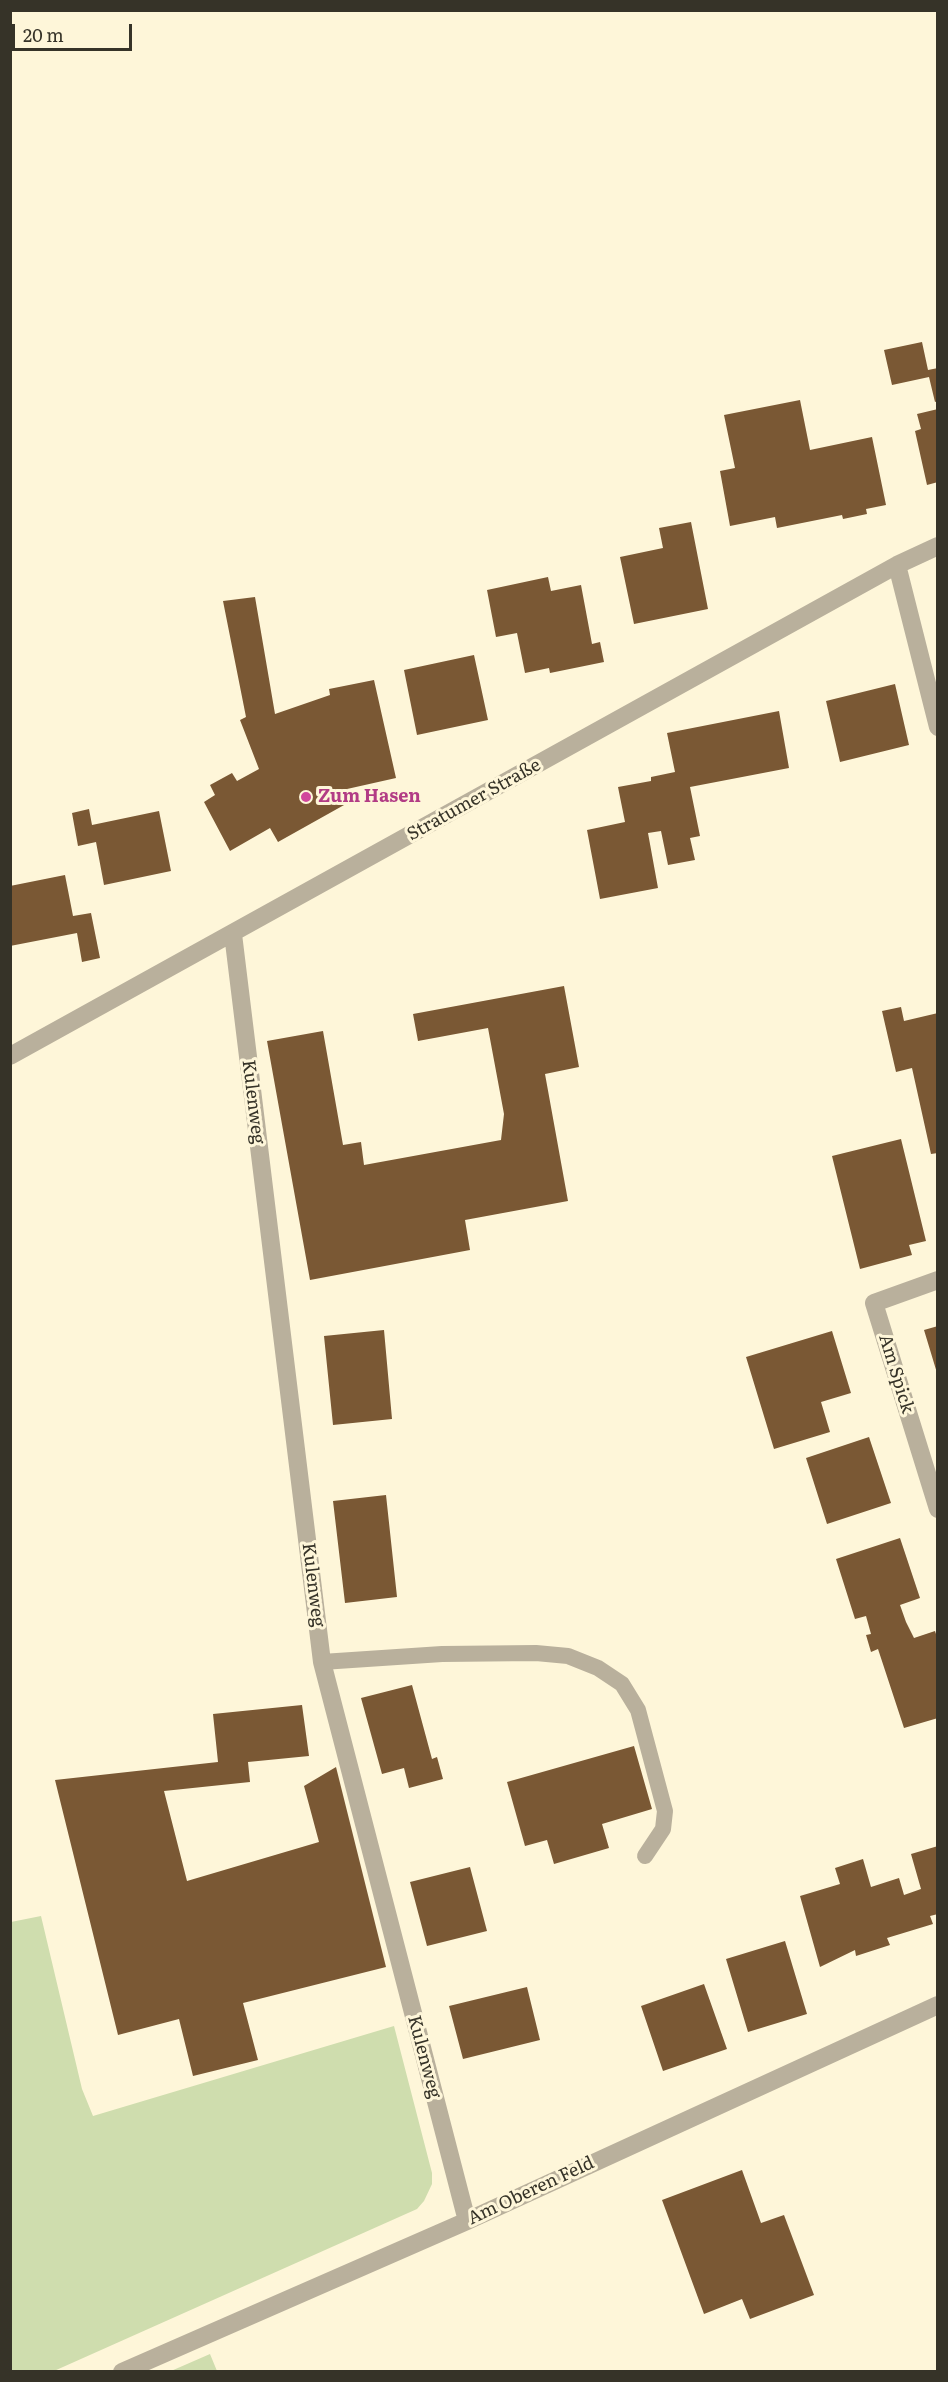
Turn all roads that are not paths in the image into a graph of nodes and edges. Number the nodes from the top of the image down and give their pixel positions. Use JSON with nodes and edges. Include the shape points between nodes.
{"nodes":[{"id":1,"x":938,"y":546,"type":"edge"},
{"id":2,"x":897,"y":565,"type":"junction"},
{"id":3,"x":938,"y":727,"type":"edge"},
{"id":4,"x":232,"y":934,"type":"junction"},
{"id":5,"x":10,"y":1056,"type":"edge"},
{"id":6,"x":938,"y":1280,"type":"edge"},
{"id":7,"x":938,"y":1509,"type":"edge"},
{"id":8,"x":322,"y":1662,"type":"junction"},
{"id":9,"x":645,"y":1856,"type":"dead end"},
{"id":10,"x":938,"y":2005,"type":"edge"},
{"id":11,"x":467,"y":2221,"type":"junction"},
{"id":12,"x":122,"y":2372,"type":"edge"}],
"edges":[{"from":1,"to":2,"type":"street","name":"Stratumer Straße"},
{"from":2,"to":3,"type":"street"},
{"from":2,"to":4,"type":"street","name":"Stratumer Straße"},
{"from":4,"to":5,"type":"street","name":"Stratumer Straße"},
{"from":4,"to":8,"type":"street","name":"Kulenweg"},
{"from":6,"to":7,"type":"street","name":"Am Spick","via":[[874,1303]]},
{"from":8,"to":9,"type":"lane","via":[[536,1653],[568,1656],[598,1668],[622,1684],[638,1710],[665,1811],[663,1829]]},
{"from":8,"to":11,"type":"street","name":"Kulenweg"},
{"from":10,"to":11,"type":"street","name":"Am Oberen Feld"},
{"from":11,"to":12,"type":"street","name":"Am Oberen Feld"}]}
